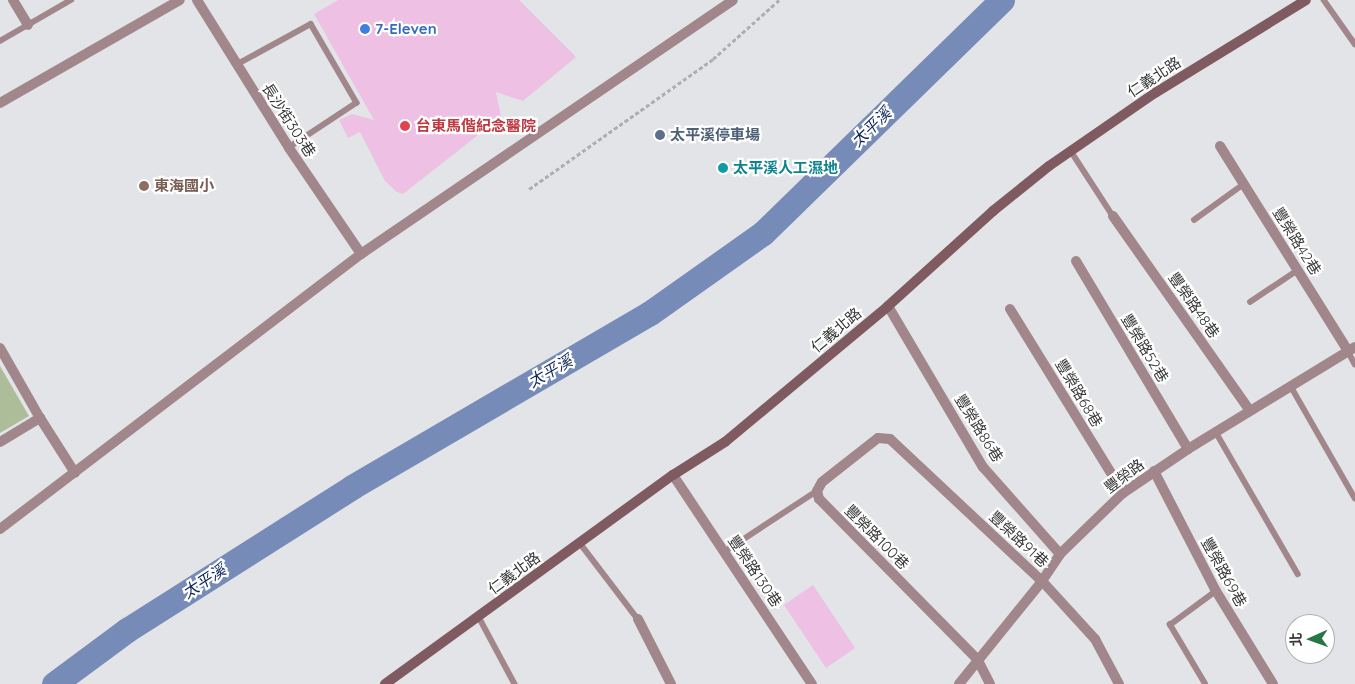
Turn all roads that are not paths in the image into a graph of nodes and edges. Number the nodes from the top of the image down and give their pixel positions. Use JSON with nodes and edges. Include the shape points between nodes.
{"nodes":[{"id":1,"x":13,"y":0,"type":"edge"},
{"id":2,"x":72,"y":0,"type":"edge"},
{"id":3,"x":180,"y":0,"type":"edge"},
{"id":4,"x":197,"y":0,"type":"edge"},
{"id":5,"x":733,"y":0,"type":"edge"},
{"id":6,"x":1306,"y":0,"type":"edge"},
{"id":7,"x":1324,"y":0,"type":"edge"},
{"id":8,"x":28,"y":25,"type":"junction"},
{"id":9,"x":0,"y":41,"type":"edge"},
{"id":10,"x":1355,"y":44,"type":"edge"},
{"id":11,"x":236,"y":65,"type":"junction"},
{"id":12,"x":0,"y":103,"type":"edge"},
{"id":13,"x":1220,"y":146,"type":"dead end"},
{"id":14,"x":289,"y":148,"type":"junction"},
{"id":15,"x":1071,"y":151,"type":"junction"},
{"id":16,"x":1244,"y":184,"type":"junction"},
{"id":17,"x":1113,"y":216,"type":"joint"},
{"id":18,"x":1194,"y":220,"type":"dead end"},
{"id":19,"x":361,"y":254,"type":"junction"},
{"id":20,"x":1076,"y":261,"type":"dead end"},
{"id":21,"x":1298,"y":270,"type":"junction"},
{"id":22,"x":1250,"y":302,"type":"dead end"},
{"id":23,"x":888,"y":306,"type":"junction"},
{"id":24,"x":1010,"y":309,"type":"dead end"},
{"id":25,"x":0,"y":348,"type":"edge"},
{"id":26,"x":1352,"y":349,"type":"edge"},
{"id":27,"x":1355,"y":364,"type":"edge"},
{"id":28,"x":1292,"y":388,"type":"junction"},
{"id":29,"x":1250,"y":412,"type":"junction"},
{"id":30,"x":40,"y":418,"type":"junction"},
{"id":31,"x":1216,"y":432,"type":"junction"},
{"id":32,"x":0,"y":442,"type":"edge"},
{"id":33,"x":1188,"y":450,"type":"junction"},
{"id":34,"x":1154,"y":472,"type":"junction"},
{"id":35,"x":75,"y":473,"type":"junction"},
{"id":36,"x":673,"y":475,"type":"junction"},
{"id":37,"x":817,"y":491,"type":"junction"},
{"id":38,"x":1123,"y":493,"type":"junction"},
{"id":39,"x":1355,"y":498,"type":"edge"},
{"id":40,"x":0,"y":529,"type":"edge"},
{"id":41,"x":580,"y":543,"type":"junction"},
{"id":42,"x":724,"y":552,"type":"junction"},
{"id":43,"x":1060,"y":554,"type":"junction"},
{"id":44,"x":1298,"y":574,"type":"dead end"},
{"id":45,"x":1042,"y":581,"type":"junction"},
{"id":46,"x":1216,"y":592,"type":"junction"},
{"id":47,"x":479,"y":616,"type":"junction"},
{"id":48,"x":638,"y":619,"type":"joint"},
{"id":49,"x":977,"y":659,"type":"junction"},
{"id":50,"x":385,"y":684,"type":"edge"},
{"id":51,"x":515,"y":684,"type":"edge"},
{"id":52,"x":671,"y":684,"type":"edge"},
{"id":53,"x":812,"y":684,"type":"edge"},
{"id":54,"x":959,"y":684,"type":"edge"},
{"id":55,"x":990,"y":684,"type":"edge"},
{"id":56,"x":1119,"y":684,"type":"edge"},
{"id":57,"x":1205,"y":684,"type":"edge"},
{"id":58,"x":1273,"y":684,"type":"edge"}],
"edges":[{"from":1,"to":8,"type":"street"},
{"from":2,"to":8,"type":"lane"},
{"from":3,"to":12,"type":"street"},
{"from":4,"to":11,"type":"street","name":"長沙街303巷"},
{"from":5,"to":19,"type":"street"},
{"from":6,"to":15,"type":"street","name":"仁義北路","via":[[1155,93]]},
{"from":7,"to":10,"type":"lane"},
{"from":8,"to":9,"type":"lane"},
{"from":11,"to":14,"type":"street","name":"長沙街303巷"},
{"from":11,"to":14,"type":"lane","via":[[311,24],[357,103]]},
{"from":13,"to":16,"type":"street","name":"豐榮路42巷"},
{"from":14,"to":19,"type":"street","name":"長沙街303巷"},
{"from":15,"to":17,"type":"lane"},
{"from":15,"to":23,"type":"street","name":"仁義北路","via":[[992,211]]},
{"from":16,"to":18,"type":"lane"},
{"from":16,"to":21,"type":"street","name":"豐榮路42巷"},
{"from":17,"to":29,"type":"street","name":"豐榮路48巷"},
{"from":19,"to":35,"type":"street"},
{"from":20,"to":33,"type":"street","name":"豐榮路52巷"},
{"from":21,"to":22,"type":"lane"},
{"from":21,"to":26,"type":"street","name":"豐榮路42巷"},
{"from":23,"to":36,"type":"street","name":"仁義北路","via":[[725,442]]},
{"from":23,"to":43,"type":"street","name":"豐榮路86巷","via":[[983,467]]},
{"from":24,"to":38,"type":"street","name":"豐榮路68巷"},
{"from":25,"to":30,"type":"street"},
{"from":26,"to":27,"type":"lane"},
{"from":26,"to":28,"type":"street","name":"豐榮路"},
{"from":28,"to":29,"type":"street","name":"豐榮路"},
{"from":28,"to":39,"type":"lane"},
{"from":29,"to":31,"type":"street","name":"豐榮路"},
{"from":30,"to":32,"type":"street"},
{"from":30,"to":35,"type":"street"},
{"from":31,"to":33,"type":"street","name":"豐榮路"},
{"from":31,"to":44,"type":"lane"},
{"from":33,"to":34,"type":"street","name":"豐榮路"},
{"from":34,"to":38,"type":"street","name":"豐榮路"},
{"from":34,"to":46,"type":"street","name":"豐榮路69巷"},
{"from":35,"to":40,"type":"street"},
{"from":36,"to":41,"type":"street","name":"仁義北路"},
{"from":36,"to":42,"type":"street","name":"豐榮路130巷"},
{"from":37,"to":42,"type":"lane"},
{"from":37,"to":45,"type":"street","name":"豐榮路91巷","via":[[822,482],[878,438],[890,439]]},
{"from":37,"to":49,"type":"street","name":"豐榮路100巷","via":[[819,499]]},
{"from":38,"to":43,"type":"street","name":"豐榮路"},
{"from":41,"to":47,"type":"street","name":"仁義北路"},
{"from":41,"to":48,"type":"lane"},
{"from":42,"to":53,"type":"street","name":"豐榮路130巷"},
{"from":43,"to":45,"type":"street","name":"豐榮路"},
{"from":45,"to":49,"type":"street","name":"豐榮路"},
{"from":45,"to":56,"type":"street","name":"豐榮路91巷","via":[[1095,639]]},
{"from":46,"to":57,"type":"lane","via":[[1170,625]]},
{"from":46,"to":58,"type":"street","name":"豐榮路69巷"},
{"from":47,"to":50,"type":"street","name":"仁義北路"},
{"from":47,"to":51,"type":"lane"},
{"from":48,"to":52,"type":"street"},
{"from":49,"to":54,"type":"street","name":"豐榮路"},
{"from":49,"to":55,"type":"street","name":"豐榮路100巷"}]}
